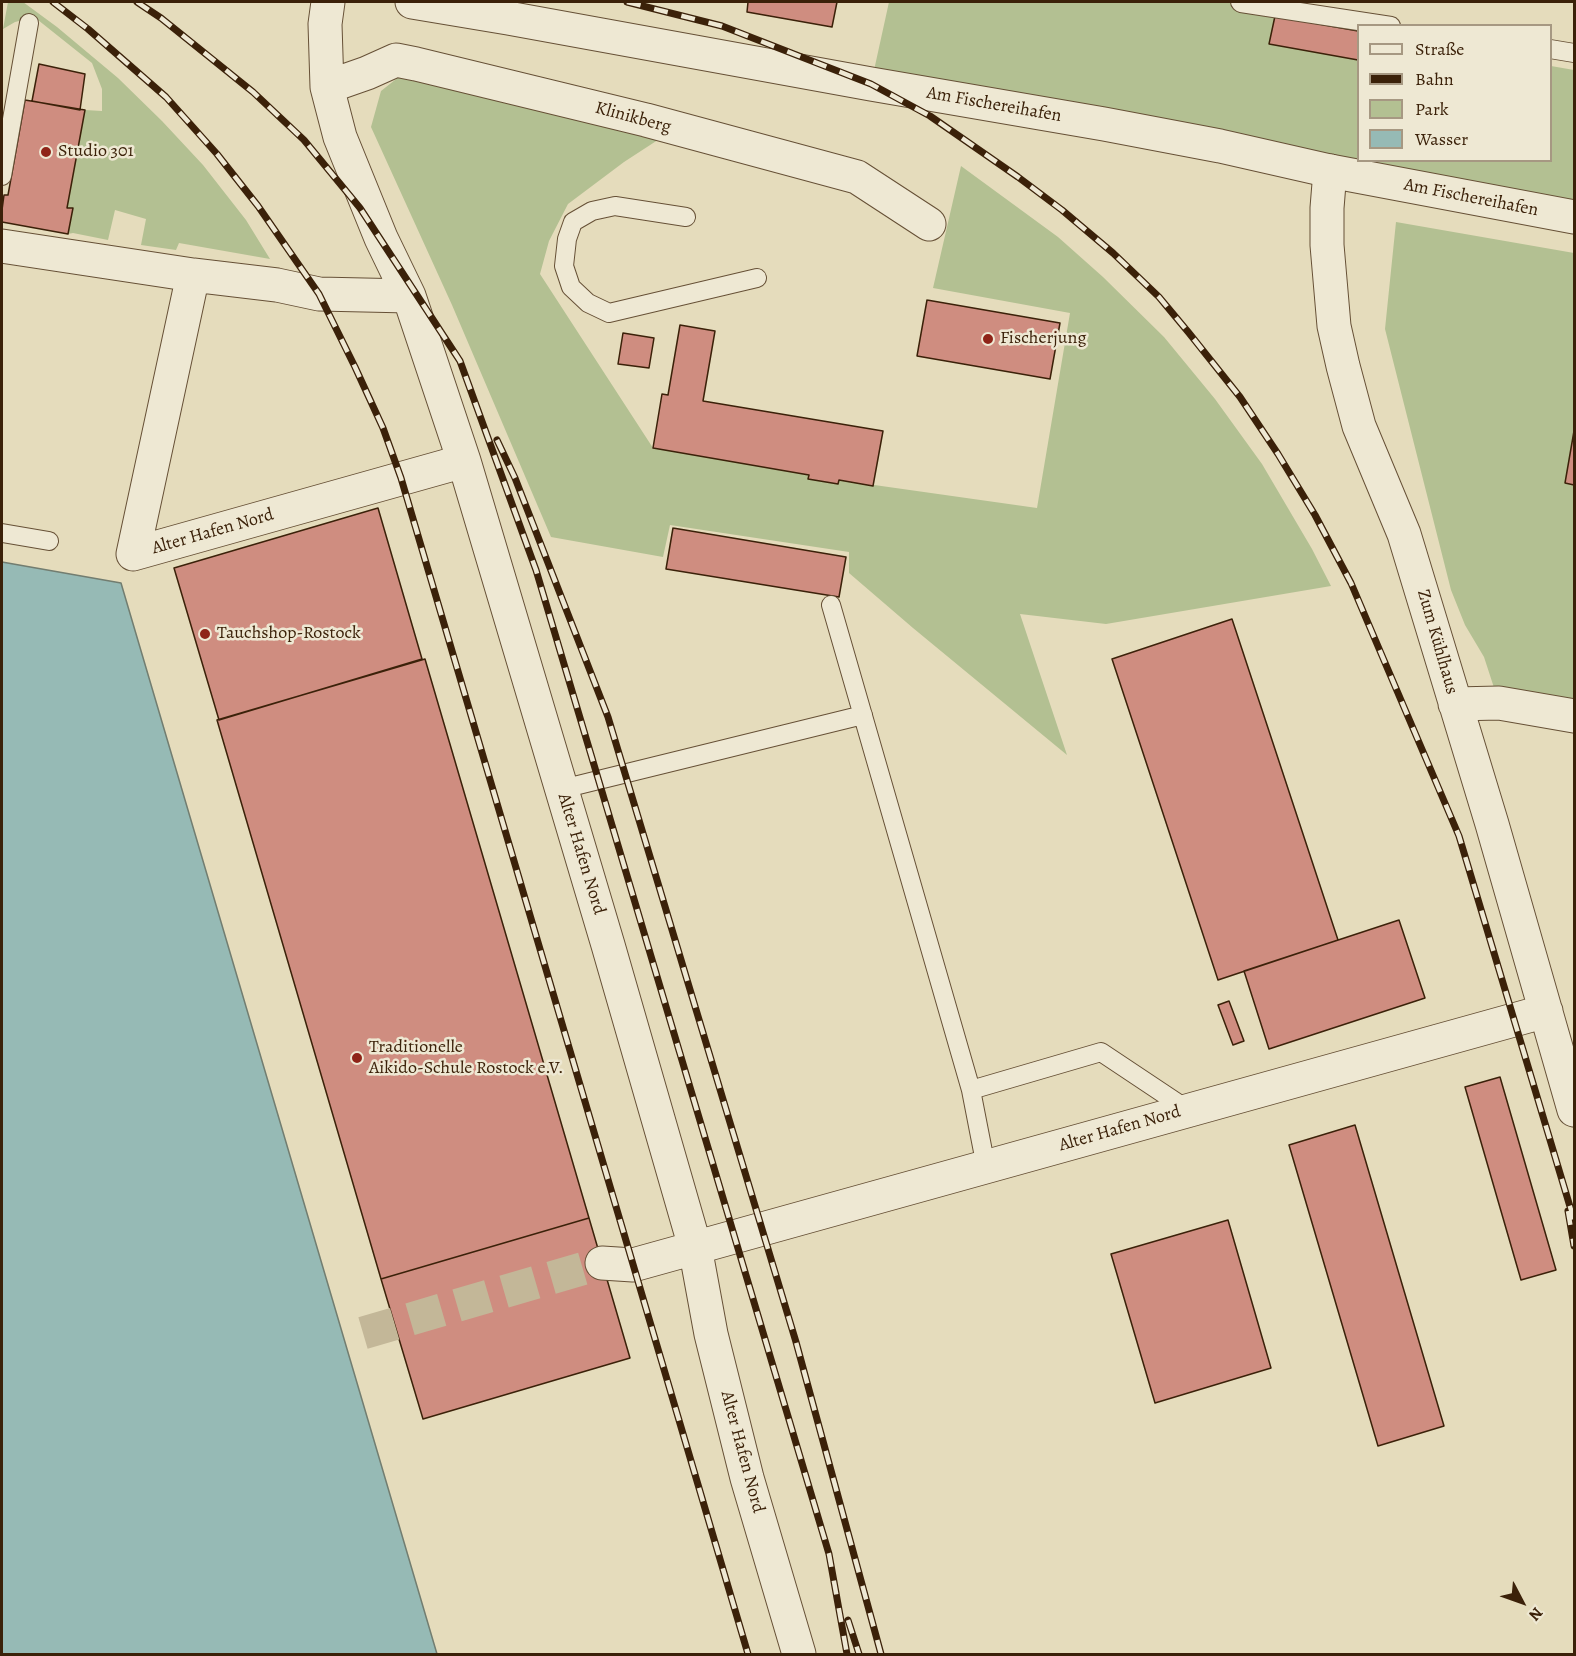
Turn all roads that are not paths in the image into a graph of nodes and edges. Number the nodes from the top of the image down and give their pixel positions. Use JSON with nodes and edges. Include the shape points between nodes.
{"nodes":[{"id":1,"x":328,"y":2,"type":"edge"},
{"id":2,"x":412,"y":2,"type":"edge"},
{"id":3,"x":1240,"y":2,"type":"edge"},
{"id":4,"x":28,"y":23,"type":"dead end"},
{"id":5,"x":1378,"y":24,"type":"edge"},
{"id":6,"x":1552,"y":49,"type":"edge"},
{"id":7,"x":1575,"y":52,"type":"edge"},
{"id":8,"x":327,"y":87,"type":"junction"},
{"id":9,"x":1330,"y":171,"type":"junction"},
{"id":10,"x":2,"y":176,"type":"edge"},
{"id":11,"x":686,"y":217,"type":"dead end"},
{"id":12,"x":1575,"y":217,"type":"edge"},
{"id":13,"x":929,"y":224,"type":"dead end"},
{"id":14,"x":2,"y":246,"type":"edge"},
{"id":15,"x":193,"y":274,"type":"junction"},
{"id":16,"x":757,"y":278,"type":"dead end"},
{"id":17,"x":409,"y":296,"type":"junction"},
{"id":18,"x":464,"y":461,"type":"junction"},
{"id":19,"x":2,"y":533,"type":"edge"},
{"id":20,"x":49,"y":541,"type":"dead end"},
{"id":21,"x":831,"y":605,"type":"dead end"},
{"id":22,"x":1455,"y":704,"type":"junction"},
{"id":23,"x":863,"y":715,"type":"junction"},
{"id":24,"x":1575,"y":716,"type":"edge"},
{"id":25,"x":562,"y":789,"type":"junction"},
{"id":26,"x":1546,"y":1011,"type":"junction"},
{"id":27,"x":970,"y":1090,"type":"junction"},
{"id":28,"x":1188,"y":1110,"type":"junction"},
{"id":29,"x":1575,"y":1110,"type":"edge"},
{"id":30,"x":986,"y":1167,"type":"junction"},
{"id":31,"x":695,"y":1248,"type":"junction"},
{"id":32,"x":602,"y":1263,"type":"tunnel mouth"},
{"id":33,"x":799,"y":1654,"type":"edge"}],
"edges":[{"from":1,"to":8,"type":"street","name":"Alter Hafen Nord"},
{"from":2,"to":9,"type":"street","name":"Am Fischereihafen","via":[[1104,124]]},
{"from":3,"to":5,"type":"lane"},
{"from":4,"to":10,"type":"lane"},
{"from":6,"to":7,"type":"lane"},
{"from":8,"to":13,"type":"street","name":"Klinikberg","via":[[396,60],[416,64],[857,177]]},
{"from":8,"to":17,"type":"street","name":"Alter Hafen Nord","via":[[340,137]]},
{"from":9,"to":12,"type":"street","name":"Am Fischereihafen"},
{"from":9,"to":22,"type":"street","name":"Zum Kühlhaus","via":[[1327,245],[1334,326],[1359,426],[1404,534]]},
{"from":11,"to":16,"type":"lane","via":[[615,206],[592,211],[573,222],[564,266],[571,287],[588,303],[609,313]]},
{"from":14,"to":15,"type":"street"},
{"from":15,"to":17,"type":"street","via":[[319,294]]},
{"from":15,"to":18,"type":"street","name":"Alter Hafen Nord","via":[[133,555]]},
{"from":17,"to":18,"type":"street","name":"Alter Hafen Nord"},
{"from":18,"to":25,"type":"street","name":"Alter Hafen Nord"},
{"from":19,"to":20,"type":"lane"},
{"from":21,"to":23,"type":"lane"},
{"from":22,"to":24,"type":"street","via":[[1499,703]]},
{"from":22,"to":26,"type":"street","name":"Zum Kühlhaus"},
{"from":23,"to":25,"type":"lane"},
{"from":23,"to":27,"type":"lane"},
{"from":25,"to":31,"type":"street","name":"Alter Hafen Nord"},
{"from":26,"to":28,"type":"street","name":"Alter Hafen Nord"},
{"from":26,"to":29,"type":"street","name":"Zum Kühlhaus"},
{"from":27,"to":28,"type":"lane","via":[[1101,1052]]},
{"from":27,"to":30,"type":"lane"},
{"from":28,"to":30,"type":"street","name":"Alter Hafen Nord"},
{"from":30,"to":31,"type":"street","name":"Alter Hafen Nord"},
{"from":31,"to":32,"type":"street","name":"Alter Hafen Nord","via":[[633,1265]]},
{"from":31,"to":33,"type":"street","name":"Alter Hafen Nord","via":[[711,1334],[747,1478]]}]}
